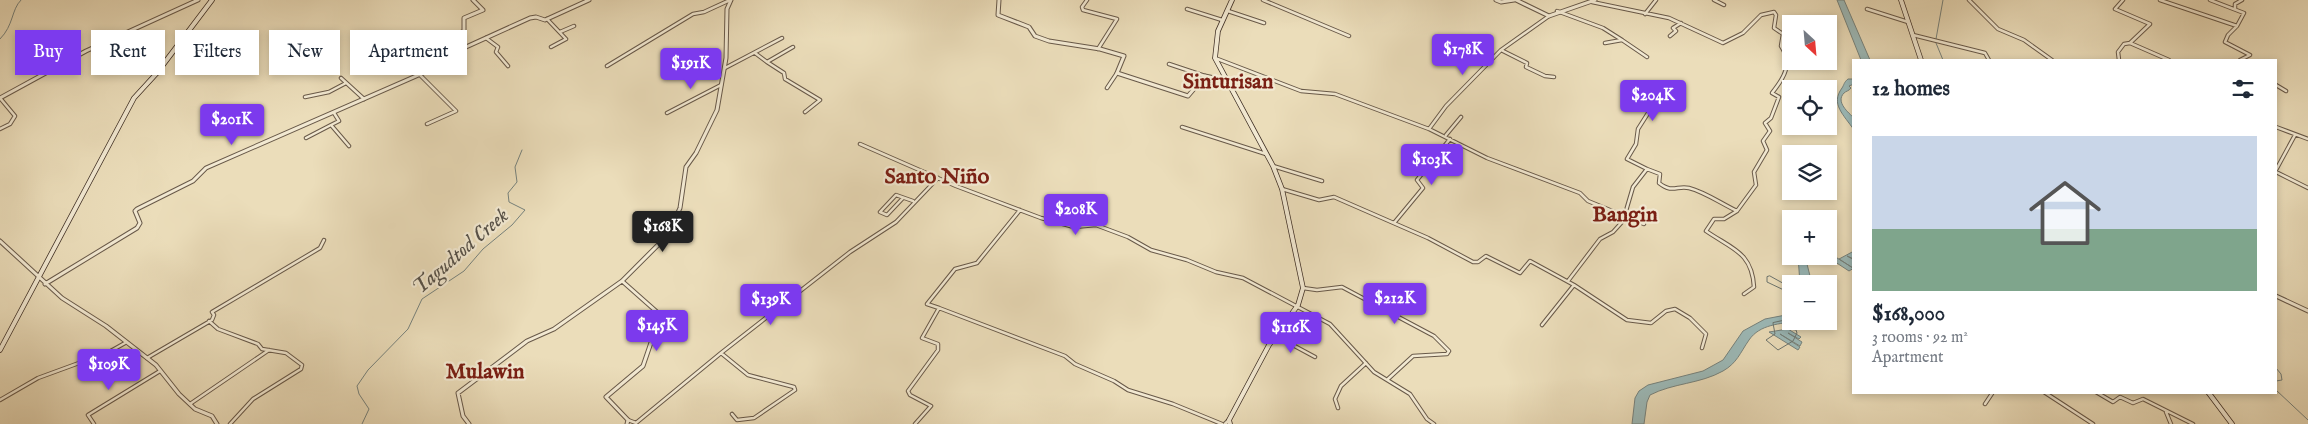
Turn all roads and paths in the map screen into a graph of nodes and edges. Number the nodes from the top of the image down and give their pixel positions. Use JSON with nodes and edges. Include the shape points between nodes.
{"nodes":[{"id":1,"x":198,"y":0,"type":"edge"},
{"id":2,"x":212,"y":0,"type":"edge"},
{"id":3,"x":473,"y":0,"type":"edge"},
{"id":4,"x":589,"y":0,"type":"edge"},
{"id":5,"x":730,"y":0,"type":"edge"},
{"id":6,"x":999,"y":0,"type":"edge"},
{"id":7,"x":1087,"y":0,"type":"edge"},
{"id":8,"x":1232,"y":0,"type":"edge"},
{"id":9,"x":1263,"y":0,"type":"edge"},
{"id":10,"x":1496,"y":0,"type":"edge"},
{"id":11,"x":1515,"y":0,"type":"edge"},
{"id":12,"x":1656,"y":0,"type":"edge"},
{"id":13,"x":1714,"y":0,"type":"edge"},
{"id":14,"x":1901,"y":0,"type":"edge"},
{"id":15,"x":1969,"y":0,"type":"edge"},
{"id":16,"x":2123,"y":0,"type":"edge"},
{"id":17,"x":2160,"y":0,"type":"edge"},
{"id":18,"x":2210,"y":0,"type":"edge"},
{"id":19,"x":2242,"y":0,"type":"edge"},
{"id":20,"x":1594,"y":1,"type":"edge"},
{"id":21,"x":1724,"y":5,"type":"dead end"},
{"id":22,"x":1187,"y":8,"type":"dead end"},
{"id":23,"x":1867,"y":8,"type":"dead end"},
{"id":24,"x":2235,"y":9,"type":"junction"},
{"id":25,"x":1226,"y":11,"type":"junction"},
{"id":26,"x":1557,"y":11,"type":"junction"},
{"id":27,"x":1645,"y":14,"type":"junction"},
{"id":28,"x":1549,"y":16,"type":"junction"},
{"id":29,"x":547,"y":19,"type":"junction"},
{"id":30,"x":1222,"y":20,"type":"junction"},
{"id":31,"x":1908,"y":22,"type":"junction"},
{"id":32,"x":1264,"y":23,"type":"dead end"},
{"id":33,"x":1680,"y":23,"type":"junction"},
{"id":34,"x":574,"y":26,"type":"dead end"},
{"id":35,"x":2237,"y":26,"type":"junction"},
{"id":36,"x":464,"y":30,"type":"edge"},
{"id":37,"x":560,"y":32,"type":"junction"},
{"id":38,"x":1913,"y":35,"type":"junction"},
{"id":39,"x":1349,"y":36,"type":"dead end"},
{"id":40,"x":1670,"y":36,"type":"dead end"},
{"id":41,"x":486,"y":38,"type":"junction"},
{"id":42,"x":782,"y":38,"type":"dead end"},
{"id":43,"x":1622,"y":40,"type":"junction"},
{"id":44,"x":1605,"y":43,"type":"dead end"},
{"id":45,"x":2130,"y":43,"type":"junction"},
{"id":46,"x":467,"y":47,"type":"edge"},
{"id":47,"x":551,"y":47,"type":"dead end"},
{"id":48,"x":793,"y":47,"type":"dead end"},
{"id":49,"x":1098,"y":49,"type":"junction"},
{"id":50,"x":1501,"y":50,"type":"junction"},
{"id":51,"x":755,"y":53,"type":"junction"},
{"id":52,"x":1647,"y":57,"type":"dead end"},
{"id":53,"x":1215,"y":58,"type":"junction"},
{"id":54,"x":1921,"y":59,"type":"edge"},
{"id":55,"x":1988,"y":59,"type":"edge"},
{"id":56,"x":2051,"y":59,"type":"edge"},
{"id":57,"x":2119,"y":59,"type":"edge"},
{"id":58,"x":2167,"y":59,"type":"edge"},
{"id":59,"x":2243,"y":59,"type":"edge"},
{"id":60,"x":767,"y":62,"type":"junction"},
{"id":61,"x":1168,"y":64,"type":"dead end"},
{"id":62,"x":508,"y":66,"type":"dead end"},
{"id":63,"x":607,"y":66,"type":"dead end"},
{"id":64,"x":725,"y":68,"type":"junction"},
{"id":65,"x":1117,"y":73,"type":"junction"},
{"id":66,"x":417,"y":75,"type":"edge"},
{"id":67,"x":420,"y":75,"type":"edge"},
{"id":68,"x":1205,"y":76,"type":"junction"},
{"id":69,"x":1554,"y":77,"type":"dead end"},
{"id":70,"x":341,"y":78,"type":"dead end"},
{"id":71,"x":1228,"y":81,"type":"junction"},
{"id":72,"x":346,"y":83,"type":"junction"},
{"id":73,"x":722,"y":84,"type":"junction"},
{"id":74,"x":2277,"y":86,"type":"edge"},
{"id":75,"x":1107,"y":88,"type":"dead end"},
{"id":76,"x":1646,"y":89,"type":"dead end"},
{"id":77,"x":2286,"y":91,"type":"dead end"},
{"id":78,"x":305,"y":97,"type":"dead end"},
{"id":79,"x":0,"y":98,"type":"edge"},
{"id":80,"x":364,"y":98,"type":"junction"},
{"id":81,"x":805,"y":112,"type":"dead end"},
{"id":82,"x":334,"y":113,"type":"junction"},
{"id":83,"x":667,"y":113,"type":"dead end"},
{"id":84,"x":1461,"y":117,"type":"dead end"},
{"id":85,"x":427,"y":124,"type":"dead end"},
{"id":86,"x":331,"y":125,"type":"junction"},
{"id":87,"x":1182,"y":127,"type":"dead end"},
{"id":88,"x":2277,"y":127,"type":"edge"},
{"id":89,"x":0,"y":129,"type":"edge"},
{"id":90,"x":1429,"y":129,"type":"junction"},
{"id":91,"x":2295,"y":135,"type":"junction"},
{"id":92,"x":1446,"y":136,"type":"junction"},
{"id":93,"x":306,"y":138,"type":"dead end"},
{"id":94,"x":1451,"y":138,"type":"junction"},
{"id":95,"x":2308,"y":139,"type":"edge"},
{"id":96,"x":860,"y":144,"type":"dead end"},
{"id":97,"x":349,"y":146,"type":"dead end"},
{"id":98,"x":1267,"y":155,"type":"junction"},
{"id":99,"x":1273,"y":166,"type":"junction"},
{"id":100,"x":1647,"y":169,"type":"junction"},
{"id":101,"x":2277,"y":169,"type":"edge"},
{"id":102,"x":2277,"y":172,"type":"edge"},
{"id":103,"x":938,"y":178,"type":"junction"},
{"id":104,"x":1322,"y":180,"type":"dead end"},
{"id":105,"x":2308,"y":188,"type":"edge"},
{"id":106,"x":1282,"y":189,"type":"junction"},
{"id":107,"x":904,"y":198,"type":"junction"},
{"id":108,"x":913,"y":201,"type":"junction"},
{"id":109,"x":1020,"y":210,"type":"junction"},
{"id":110,"x":1737,"y":211,"type":"junction"},
{"id":111,"x":1626,"y":216,"type":"junction"},
{"id":112,"x":1394,"y":224,"type":"junction"},
{"id":113,"x":1644,"y":224,"type":"dead end"},
{"id":114,"x":324,"y":240,"type":"dead end"},
{"id":115,"x":0,"y":241,"type":"edge"},
{"id":116,"x":38,"y":278,"type":"junction"},
{"id":117,"x":622,"y":281,"type":"junction"},
{"id":118,"x":1568,"y":281,"type":"junction"},
{"id":119,"x":45,"y":284,"type":"junction"},
{"id":120,"x":1574,"y":284,"type":"junction"},
{"id":121,"x":1302,"y":288,"type":"junction"},
{"id":122,"x":1744,"y":294,"type":"dead end"},
{"id":123,"x":2277,"y":296,"type":"edge"},
{"id":124,"x":1298,"y":306,"type":"junction"},
{"id":125,"x":939,"y":308,"type":"junction"},
{"id":126,"x":2308,"y":311,"type":"edge"},
{"id":127,"x":209,"y":322,"type":"junction"},
{"id":128,"x":1542,"y":324,"type":"dead end"},
{"id":129,"x":1276,"y":336,"type":"junction"},
{"id":130,"x":125,"y":342,"type":"junction"},
{"id":131,"x":1702,"y":348,"type":"dead end"},
{"id":132,"x":0,"y":350,"type":"edge"},
{"id":133,"x":269,"y":350,"type":"junction"},
{"id":134,"x":721,"y":352,"type":"junction"},
{"id":135,"x":1315,"y":356,"type":"dead end"},
{"id":136,"x":147,"y":359,"type":"junction"},
{"id":137,"x":1366,"y":363,"type":"junction"},
{"id":138,"x":160,"y":371,"type":"junction"},
{"id":139,"x":1388,"y":379,"type":"junction"},
{"id":140,"x":1992,"y":394,"type":"edge"},
{"id":141,"x":2045,"y":394,"type":"edge"},
{"id":142,"x":2099,"y":394,"type":"edge"},
{"id":143,"x":2210,"y":394,"type":"edge"},
{"id":144,"x":0,"y":400,"type":"edge"},
{"id":145,"x":190,"y":404,"type":"junction"},
{"id":146,"x":1985,"y":404,"type":"dead end"},
{"id":147,"x":1338,"y":408,"type":"dead end"},
{"id":148,"x":2166,"y":411,"type":"junction"},
{"id":149,"x":732,"y":414,"type":"dead end"},
{"id":150,"x":628,"y":422,"type":"edge"},
{"id":151,"x":1229,"y":422,"type":"edge"},
{"id":152,"x":94,"y":424,"type":"edge"},
{"id":153,"x":217,"y":424,"type":"edge"},
{"id":154,"x":230,"y":424,"type":"edge"},
{"id":155,"x":469,"y":424,"type":"edge"},
{"id":156,"x":915,"y":424,"type":"edge"},
{"id":157,"x":1224,"y":424,"type":"edge"},
{"id":158,"x":1434,"y":424,"type":"edge"},
{"id":159,"x":2094,"y":424,"type":"edge"},
{"id":160,"x":2171,"y":424,"type":"edge"},
{"id":161,"x":2194,"y":424,"type":"edge"},
{"id":162,"x":2232,"y":424,"type":"edge"}],
"edges":[{"from":1,"to":79,"type":"street","via":[[86,51]]},
{"from":2,"to":116,"type":"main road","via":[[134,98]]},
{"from":3,"to":36,"type":"street","via":[[483,10],[464,18]]},
{"from":4,"to":29,"type":"street"},
{"from":5,"to":63,"type":"street","via":[[693,14]]},
{"from":5,"to":64,"type":"street"},
{"from":6,"to":49,"type":"street","via":[[998,15],[1030,26],[1034,36],[1055,43]]},
{"from":7,"to":49,"type":"street","via":[[1083,10],[1117,19]]},
{"from":8,"to":25,"type":"main road"},
{"from":9,"to":39,"type":"street"},
{"from":10,"to":11,"type":"street"},
{"from":11,"to":28,"type":"street"},
{"from":12,"to":27,"type":"street"},
{"from":13,"to":21,"type":"street"},
{"from":14,"to":31,"type":"main road"},
{"from":15,"to":56,"type":"street","via":[[1998,29],[2024,40]]},
{"from":16,"to":45,"type":"street","via":[[2115,9],[2150,24]]},
{"from":17,"to":35,"type":"street"},
{"from":18,"to":24,"type":"street"},
{"from":19,"to":24,"type":"street","via":[[2235,4]]},
{"from":20,"to":26,"type":"street"},
{"from":20,"to":27,"type":"street"},
{"from":22,"to":30,"type":"street"},
{"from":23,"to":31,"type":"street"},
{"from":24,"to":35,"type":"street","via":[[2245,13]]},
{"from":25,"to":30,"type":"main road"},
{"from":25,"to":32,"type":"street"},
{"from":26,"to":28,"type":"street"},
{"from":26,"to":43,"type":"street","via":[[1603,28]]},
{"from":27,"to":33,"type":"street"},
{"from":28,"to":50,"type":"street"},
{"from":29,"to":37,"type":"street"},
{"from":29,"to":41,"type":"street","via":[[530,18]]},
{"from":30,"to":53,"type":"main road","via":[[1215,44]]},
{"from":31,"to":38,"type":"main road"},
{"from":33,"to":40,"type":"street"},
{"from":33,"to":110,"type":"street","via":[[1724,42],[1742,34],[1762,13],[1770,11],[1776,15],[1775,30],[1783,34],[1780,46],[1785,52],[1787,68],[1772,93],[1779,97],[1771,118],[1765,123],[1770,131],[1762,141],[1767,150],[1754,172],[1756,184]]},
{"from":34,"to":37,"type":"street"},
{"from":35,"to":59,"type":"street","via":[[2225,42],[2250,54]]},
{"from":37,"to":47,"type":"street","via":[[566,39]]},
{"from":38,"to":54,"type":"main road"},
{"from":38,"to":55,"type":"street","via":[[1985,53]]},
{"from":41,"to":46,"type":"street"},
{"from":41,"to":62,"type":"street","via":[[498,47],[496,52]]},
{"from":42,"to":51,"type":"street"},
{"from":43,"to":44,"type":"street"},
{"from":43,"to":52,"type":"street"},
{"from":45,"to":57,"type":"street","via":[[2124,44],[2118,52]]},
{"from":45,"to":58,"type":"street"},
{"from":48,"to":60,"type":"street"},
{"from":49,"to":65,"type":"street","via":[[1110,49],[1124,56]]},
{"from":50,"to":69,"type":"street","via":[[1527,63],[1526,68]]},
{"from":50,"to":90,"type":"street","via":[[1446,106]]},
{"from":51,"to":60,"type":"street"},
{"from":51,"to":64,"type":"street"},
{"from":53,"to":71,"type":"main road"},
{"from":53,"to":90,"type":"street","via":[[1301,91],[1335,94]]},
{"from":60,"to":81,"type":"street","via":[[784,73],[785,79],[820,100]]},
{"from":61,"to":68,"type":"street"},
{"from":64,"to":73,"type":"street"},
{"from":65,"to":68,"type":"street","via":[[1188,96]]},
{"from":65,"to":75,"type":"street"},
{"from":66,"to":80,"type":"street"},
{"from":67,"to":85,"type":"street","via":[[456,111]]},
{"from":68,"to":71,"type":"street"},
{"from":70,"to":72,"type":"street"},
{"from":71,"to":98,"type":"main road"},
{"from":72,"to":78,"type":"street","via":[[329,92]]},
{"from":72,"to":80,"type":"street"},
{"from":73,"to":83,"type":"street"},
{"from":73,"to":117,"type":"street","via":[[716,110],[686,167],[680,208],[668,235]]},
{"from":74,"to":77,"type":"street"},
{"from":76,"to":100,"type":"street","via":[[1657,99],[1638,129],[1636,144],[1627,160]]},
{"from":79,"to":89,"type":"street","via":[[15,116],[10,124]]},
{"from":80,"to":82,"type":"street"},
{"from":82,"to":86,"type":"street","via":[[339,121]]},
{"from":82,"to":119,"type":"street","via":[[206,168],[193,181],[135,211],[140,223],[136,228]]},
{"from":84,"to":92,"type":"street"},
{"from":86,"to":93,"type":"street"},
{"from":86,"to":97,"type":"street"},
{"from":87,"to":98,"type":"street"},
{"from":88,"to":91,"type":"street"},
{"from":90,"to":92,"type":"street"},
{"from":91,"to":95,"type":"street"},
{"from":91,"to":101,"type":"street"},
{"from":92,"to":94,"type":"street"},
{"from":94,"to":111,"type":"street","via":[[1487,158],[1549,180],[1588,201]]},
{"from":94,"to":112,"type":"street","via":[[1417,180],[1423,188]]},
{"from":96,"to":103,"type":"street"},
{"from":98,"to":99,"type":"main road"},
{"from":99,"to":104,"type":"street"},
{"from":99,"to":106,"type":"main road"},
{"from":100,"to":110,"type":"street","via":[[1660,174],[1659,184],[1668,189],[1688,187]]},
{"from":100,"to":111,"type":"street","via":[[1633,187]]},
{"from":102,"to":105,"type":"street"},
{"from":103,"to":108,"type":"street"},
{"from":103,"to":109,"type":"street"},
{"from":106,"to":112,"type":"street","via":[[1320,200],[1334,197]]},
{"from":106,"to":121,"type":"main road"},
{"from":107,"to":107,"type":"street","via":[[896,195],[880,212],[888,215]]},
{"from":107,"to":108,"type":"street"},
{"from":108,"to":134,"type":"street","via":[[896,222],[850,252]]},
{"from":109,"to":124,"type":"street","via":[[1074,227],[1096,225],[1151,250],[1243,278]]},
{"from":109,"to":125,"type":"street","via":[[977,263],[955,269],[936,291],[927,304]]},
{"from":110,"to":122,"type":"street","via":[[1724,219],[1714,219],[1706,231],[1746,258],[1753,270],[1754,287]]},
{"from":111,"to":113,"type":"street"},
{"from":111,"to":118,"type":"street","via":[[1613,232],[1595,244]]},
{"from":112,"to":118,"type":"street","via":[[1473,262],[1486,256],[1520,273],[1530,261]]},
{"from":114,"to":127,"type":"street","via":[[320,248],[309,256],[212,312],[214,315]]},
{"from":115,"to":116,"type":"street"},
{"from":116,"to":119,"type":"street"},
{"from":116,"to":132,"type":"main road"},
{"from":117,"to":150,"type":"street","via":[[657,312],[657,325],[643,366],[606,397]]},
{"from":117,"to":155,"type":"street","via":[[554,329],[527,340],[458,393],[463,416]]},
{"from":118,"to":120,"type":"street"},
{"from":119,"to":130,"type":"street"},
{"from":120,"to":128,"type":"street"},
{"from":120,"to":131,"type":"street","via":[[1627,320],[1651,323],[1670,309],[1680,311],[1706,334]]},
{"from":121,"to":124,"type":"main road"},
{"from":121,"to":139,"type":"street","via":[[1342,287],[1434,336],[1449,351],[1447,354],[1413,356]]},
{"from":123,"to":126,"type":"street"},
{"from":124,"to":129,"type":"main road"},
{"from":124,"to":137,"type":"street","via":[[1330,324]]},
{"from":125,"to":156,"type":"street","via":[[922,338],[938,344],[938,350],[908,391],[931,406]]},
{"from":125,"to":157,"type":"street","via":[[1066,356],[1075,364],[1114,380],[1128,390]]},
{"from":127,"to":133,"type":"street","via":[[218,329]]},
{"from":127,"to":136,"type":"street"},
{"from":129,"to":135,"type":"street"},
{"from":129,"to":151,"type":"main road"},
{"from":130,"to":136,"type":"street"},
{"from":130,"to":144,"type":"street","via":[[109,352],[38,378]]},
{"from":133,"to":145,"type":"street"},
{"from":133,"to":154,"type":"street","via":[[286,353],[302,365],[301,369],[244,404]]},
{"from":134,"to":149,"type":"street","via":[[748,375],[794,387],[795,390],[754,418],[737,420]]},
{"from":134,"to":150,"type":"street","via":[[636,423]]},
{"from":136,"to":138,"type":"street"},
{"from":137,"to":139,"type":"street","via":[[1374,372]]},
{"from":137,"to":147,"type":"street","via":[[1341,386],[1335,399]]},
{"from":138,"to":145,"type":"street"},
{"from":138,"to":152,"type":"street","via":[[88,415]]},
{"from":139,"to":158,"type":"street","via":[[1410,394]]},
{"from":140,"to":146,"type":"street"},
{"from":141,"to":159,"type":"street"},
{"from":142,"to":148,"type":"street","via":[[2113,402],[2120,398],[2133,402],[2143,400]]},
{"from":143,"to":162,"type":"main road"},
{"from":145,"to":153,"type":"street","via":[[212,416]]},
{"from":148,"to":160,"type":"street"},
{"from":148,"to":161,"type":"street"},
{"from":151,"to":157,"type":"street"}]}
